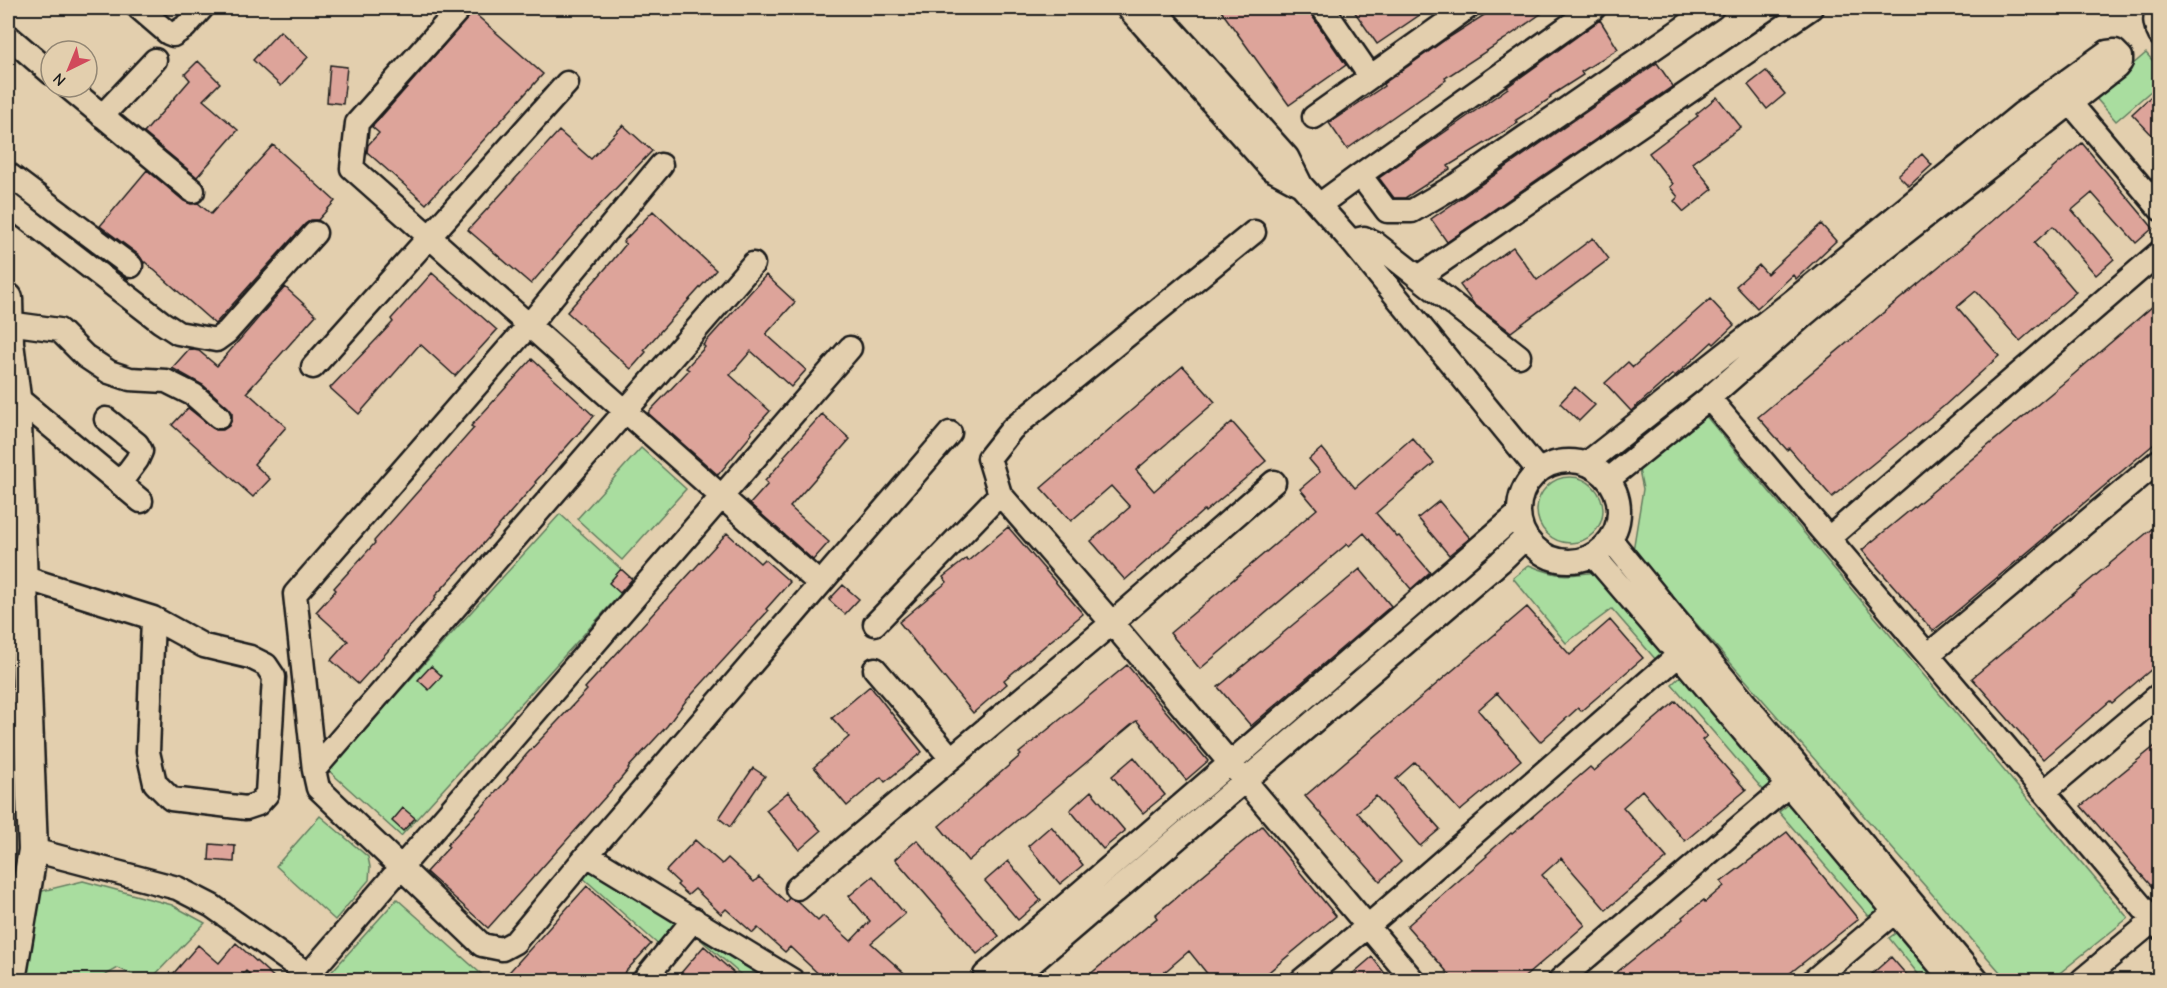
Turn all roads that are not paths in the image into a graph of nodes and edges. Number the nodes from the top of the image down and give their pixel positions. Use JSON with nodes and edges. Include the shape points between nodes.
{"nodes":[{"id":1,"x":139,"y":8,"type":"edge"},
{"id":2,"x":202,"y":8,"type":"edge"},
{"id":3,"x":460,"y":8,"type":"edge"},
{"id":4,"x":1128,"y":8,"type":"edge"},
{"id":5,"x":1153,"y":8,"type":"edge"},
{"id":6,"x":1323,"y":8,"type":"edge"},
{"id":7,"x":1594,"y":8,"type":"edge"},
{"id":8,"x":1712,"y":8,"type":"edge"},
{"id":9,"x":1811,"y":8,"type":"edge"},
{"id":10,"x":2159,"y":8,"type":"edge"},
{"id":11,"x":1457,"y":10,"type":"edge"},
{"id":12,"x":2160,"y":35,"type":"edge"},
{"id":13,"x":8,"y":36,"type":"edge"},
{"id":14,"x":155,"y":60,"type":"dead end"},
{"id":15,"x":39,"y":63,"type":"edge"},
{"id":16,"x":1370,"y":76,"type":"junction"},
{"id":17,"x":567,"y":83,"type":"dead end"},
{"id":18,"x":2064,"y":95,"type":"junction"},
{"id":19,"x":82,"y":99,"type":"edge"},
{"id":20,"x":102,"y":116,"type":"junction"},
{"id":21,"x":1314,"y":117,"type":"dead end"},
{"id":22,"x":661,"y":165,"type":"dead end"},
{"id":23,"x":8,"y":174,"type":"edge"},
{"id":24,"x":1360,"y":176,"type":"junction"},
{"id":25,"x":1301,"y":185,"type":"junction"},
{"id":26,"x":193,"y":191,"type":"dead end"},
{"id":27,"x":8,"y":204,"type":"edge"},
{"id":28,"x":1319,"y":205,"type":"junction"},
{"id":29,"x":2160,"y":209,"type":"edge"},
{"id":30,"x":1254,"y":232,"type":"dead end"},
{"id":31,"x":315,"y":233,"type":"dead end"},
{"id":32,"x":429,"y":237,"type":"junction"},
{"id":33,"x":1351,"y":241,"type":"junction"},
{"id":34,"x":2160,"y":252,"type":"edge"},
{"id":35,"x":753,"y":264,"type":"dead end"},
{"id":36,"x":131,"y":266,"type":"dead end"},
{"id":37,"x":1419,"y":277,"type":"junction"},
{"id":38,"x":8,"y":315,"type":"edge"},
{"id":39,"x":529,"y":325,"type":"junction"},
{"id":40,"x":850,"y":348,"type":"dead end"},
{"id":41,"x":1519,"y":356,"type":"dead end"},
{"id":42,"x":313,"y":367,"type":"dead end"},
{"id":43,"x":16,"y":397,"type":"junction"},
{"id":44,"x":1709,"y":398,"type":"junction"},
{"id":45,"x":625,"y":411,"type":"junction"},
{"id":46,"x":219,"y":417,"type":"dead end"},
{"id":47,"x":106,"y":419,"type":"dead end"},
{"id":48,"x":950,"y":433,"type":"dead end"},
{"id":49,"x":2160,"y":460,"type":"edge"},
{"id":50,"x":1587,"y":463,"type":"junction"},
{"id":51,"x":1538,"y":470,"type":"junction"},
{"id":52,"x":1609,"y":479,"type":"junction"},
{"id":53,"x":1274,"y":482,"type":"dead end"},
{"id":54,"x":120,"y":483,"type":"junction"},
{"id":55,"x":1000,"y":494,"type":"junction"},
{"id":56,"x":13,"y":495,"type":"edge"},
{"id":57,"x":723,"y":498,"type":"junction"},
{"id":58,"x":141,"y":501,"type":"dead end"},
{"id":59,"x":1518,"y":514,"type":"junction"},
{"id":60,"x":1526,"y":537,"type":"junction"},
{"id":61,"x":1829,"y":538,"type":"junction"},
{"id":62,"x":1611,"y":540,"type":"junction"},
{"id":63,"x":1594,"y":556,"type":"junction"},
{"id":64,"x":17,"y":558,"type":"edge"},
{"id":65,"x":820,"y":584,"type":"junction"},
{"id":66,"x":153,"y":618,"type":"junction"},
{"id":67,"x":1112,"y":623,"type":"junction"},
{"id":68,"x":875,"y":624,"type":"dead end"},
{"id":69,"x":1686,"y":648,"type":"junction"},
{"id":70,"x":1928,"y":655,"type":"junction"},
{"id":71,"x":875,"y":669,"type":"dead end"},
{"id":72,"x":2160,"y":694,"type":"edge"},
{"id":73,"x":951,"y":758,"type":"junction"},
{"id":74,"x":314,"y":770,"type":"junction"},
{"id":75,"x":1238,"y":772,"type":"junction"},
{"id":76,"x":1796,"y":779,"type":"junction"},
{"id":77,"x":2044,"y":792,"type":"junction"},
{"id":78,"x":33,"y":850,"type":"junction"},
{"id":79,"x":587,"y":855,"type":"junction"},
{"id":80,"x":401,"y":867,"type":"junction"},
{"id":81,"x":797,"y":888,"type":"dead end"},
{"id":82,"x":1902,"y":906,"type":"junction"},
{"id":83,"x":694,"y":920,"type":"junction"},
{"id":84,"x":2158,"y":921,"type":"edge"},
{"id":85,"x":1368,"y":927,"type":"junction"},
{"id":86,"x":301,"y":975,"type":"edge"},
{"id":87,"x":11,"y":981,"type":"edge"},
{"id":88,"x":644,"y":981,"type":"edge"},
{"id":89,"x":792,"y":981,"type":"edge"},
{"id":90,"x":990,"y":981,"type":"edge"},
{"id":91,"x":1012,"y":981,"type":"edge"},
{"id":92,"x":1302,"y":981,"type":"edge"},
{"id":93,"x":1413,"y":981,"type":"edge"},
{"id":94,"x":1560,"y":981,"type":"edge"},
{"id":95,"x":1814,"y":981,"type":"edge"},
{"id":96,"x":1952,"y":981,"type":"edge"},
{"id":97,"x":1977,"y":981,"type":"edge"},
{"id":98,"x":2082,"y":981,"type":"edge"}],
"edges":[{"from":1,"to":2,"type":"street","via":[[173,35]]},
{"from":3,"to":32,"type":"street","via":[[357,123],[352,168]]},
{"from":4,"to":25,"type":"street","via":[[1271,169]]},
{"from":5,"to":25,"type":"street","via":[[1287,157]]},
{"from":6,"to":16,"type":"street"},
{"from":7,"to":24,"type":"street"},
{"from":8,"to":24,"type":"street","via":[[1456,185],[1412,211],[1387,211]]},
{"from":9,"to":37,"type":"street"},
{"from":10,"to":12,"type":"street","via":[[2155,24]]},
{"from":11,"to":16,"type":"street"},
{"from":13,"to":15,"type":"street"},
{"from":14,"to":20,"type":"street"},
{"from":16,"to":21,"type":"street"},
{"from":17,"to":32,"type":"street"},
{"from":18,"to":29,"type":"street"},
{"from":18,"to":44,"type":"street"},
{"from":18,"to":50,"type":"street","via":[[2012,122]]},
{"from":19,"to":20,"type":"street"},
{"from":20,"to":26,"type":"street"},
{"from":22,"to":39,"type":"street"},
{"from":23,"to":36,"type":"street"},
{"from":24,"to":28,"type":"street"},
{"from":25,"to":28,"type":"street"},
{"from":27,"to":31,"type":"street","via":[[161,322],[178,333],[216,340]]},
{"from":28,"to":33,"type":"street"},
{"from":30,"to":55,"type":"street","via":[[1012,429],[988,458]]},
{"from":32,"to":39,"type":"street"},
{"from":32,"to":42,"type":"street"},
{"from":33,"to":37,"type":"street","via":[[1364,238],[1375,243]]},
{"from":33,"to":51,"type":"street"},
{"from":34,"to":61,"type":"street"},
{"from":35,"to":45,"type":"street"},
{"from":37,"to":41,"type":"street"},
{"from":38,"to":43,"type":"main road"},
{"from":38,"to":46,"type":"street","via":[[59,330],[85,356],[109,372],[130,379],[166,381],[194,395]]},
{"from":39,"to":45,"type":"street"},
{"from":39,"to":74,"type":"street","via":[[295,594]]},
{"from":40,"to":57,"type":"street"},
{"from":43,"to":54,"type":"street"},
{"from":43,"to":56,"type":"main road"},
{"from":44,"to":52,"type":"street"},
{"from":44,"to":61,"type":"street"},
{"from":45,"to":57,"type":"street"},
{"from":45,"to":74,"type":"street"},
{"from":47,"to":54,"type":"street","via":[[137,444],[141,452]]},
{"from":48,"to":65,"type":"street"},
{"from":49,"to":70,"type":"street"},
{"from":50,"to":51,"type":"street","via":[[1553,462]]},
{"from":50,"to":52,"type":"street"},
{"from":51,"to":59,"type":"street","via":[[1520,497]]},
{"from":52,"to":62,"type":"street","via":[[1618,498],[1619,520]]},
{"from":53,"to":67,"type":"street"},
{"from":54,"to":58,"type":"street"},
{"from":55,"to":67,"type":"street"},
{"from":55,"to":68,"type":"street"},
{"from":56,"to":64,"type":"main road"},
{"from":57,"to":65,"type":"street"},
{"from":57,"to":80,"type":"street"},
{"from":59,"to":60,"type":"street"},
{"from":59,"to":75,"type":"street"},
{"from":60,"to":63,"type":"street","via":[[1544,555],[1569,562]]},
{"from":60,"to":75,"type":"street"},
{"from":61,"to":70,"type":"street"},
{"from":62,"to":63,"type":"street"},
{"from":62,"to":69,"type":"street"},
{"from":63,"to":69,"type":"street"},
{"from":64,"to":66,"type":"street"},
{"from":64,"to":78,"type":"main road"},
{"from":65,"to":79,"type":"street"},
{"from":66,"to":66,"type":"street","via":[[204,646],[250,657],[266,665],[274,677],[267,794],[258,804],[246,808],[171,799],[155,783],[148,752]]},
{"from":67,"to":73,"type":"street"},
{"from":67,"to":75,"type":"street"},
{"from":69,"to":76,"type":"street"},
{"from":69,"to":85,"type":"street"},
{"from":70,"to":77,"type":"street"},
{"from":71,"to":73,"type":"street"},
{"from":72,"to":77,"type":"street"},
{"from":73,"to":81,"type":"street"},
{"from":74,"to":80,"type":"street","via":[[318,788]]},
{"from":75,"to":85,"type":"street"},
{"from":75,"to":90,"type":"street","via":[[985,975]]},
{"from":75,"to":91,"type":"street"},
{"from":76,"to":82,"type":"street"},
{"from":76,"to":94,"type":"street"},
{"from":77,"to":84,"type":"street"},
{"from":78,"to":86,"type":"street","via":[[177,888],[212,906]]},
{"from":78,"to":87,"type":"main road"},
{"from":79,"to":80,"type":"street","via":[[515,942],[502,949],[482,945]]},
{"from":79,"to":83,"type":"street"},
{"from":80,"to":86,"type":"street"},
{"from":82,"to":95,"type":"street"},
{"from":82,"to":96,"type":"street"},
{"from":82,"to":97,"type":"street"},
{"from":83,"to":88,"type":"street"},
{"from":83,"to":89,"type":"street"},
{"from":84,"to":98,"type":"street"},
{"from":85,"to":92,"type":"street"},
{"from":85,"to":93,"type":"street"}]}
